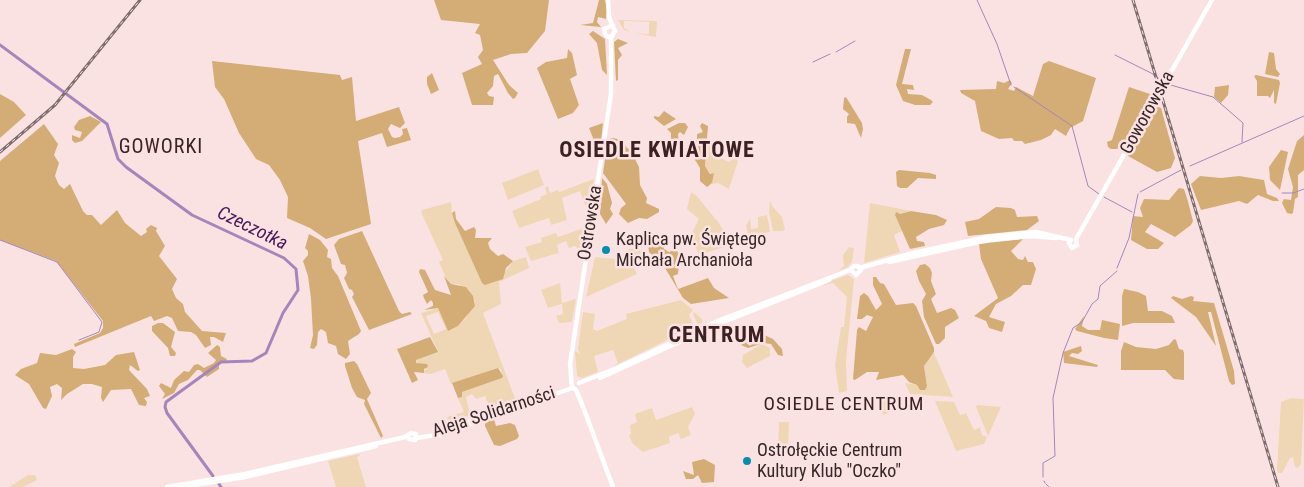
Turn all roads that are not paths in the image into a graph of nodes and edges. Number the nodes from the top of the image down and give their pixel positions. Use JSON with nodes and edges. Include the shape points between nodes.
{"nodes":[{"id":1,"x":608,"y":0,"type":"edge"},
{"id":2,"x":1212,"y":0,"type":"edge"},
{"id":3,"x":609,"y":26,"type":"junction"},
{"id":4,"x":610,"y":37,"type":"junction"},
{"id":5,"x":1072,"y":241,"type":"joint"},
{"id":6,"x":576,"y":385,"type":"junction"},
{"id":7,"x":215,"y":480,"type":"junction"},
{"id":8,"x":167,"y":487,"type":"edge"},
{"id":9,"x":181,"y":487,"type":"edge"},
{"id":10,"x":613,"y":487,"type":"edge"}],
"edges":[{"from":1,"to":3,"type":"main road"},
{"from":2,"to":5,"type":"main road","name":"Goworowska"},
{"from":3,"to":4,"type":"main road","via":[[604,31]]},
{"from":3,"to":4,"type":"main road","via":[[615,31]]},
{"from":4,"to":6,"type":"main road","name":"Ostrowska","via":[[611,94],[571,351],[571,371]]},
{"from":5,"to":6,"type":"main road","name":"Aleja Solidarności","via":[[1036,236],[997,239],[953,246],[861,269],[855,266],[851,271],[721,323],[618,371]]},
{"from":6,"to":7,"type":"main road","name":"Aleja Solidarności","via":[[444,431],[416,436],[411,432],[409,437]]},
{"from":6,"to":10,"type":"main road","name":"Ostrowska"},
{"from":7,"to":8,"type":"main road"},
{"from":7,"to":9,"type":"main road"}]}
